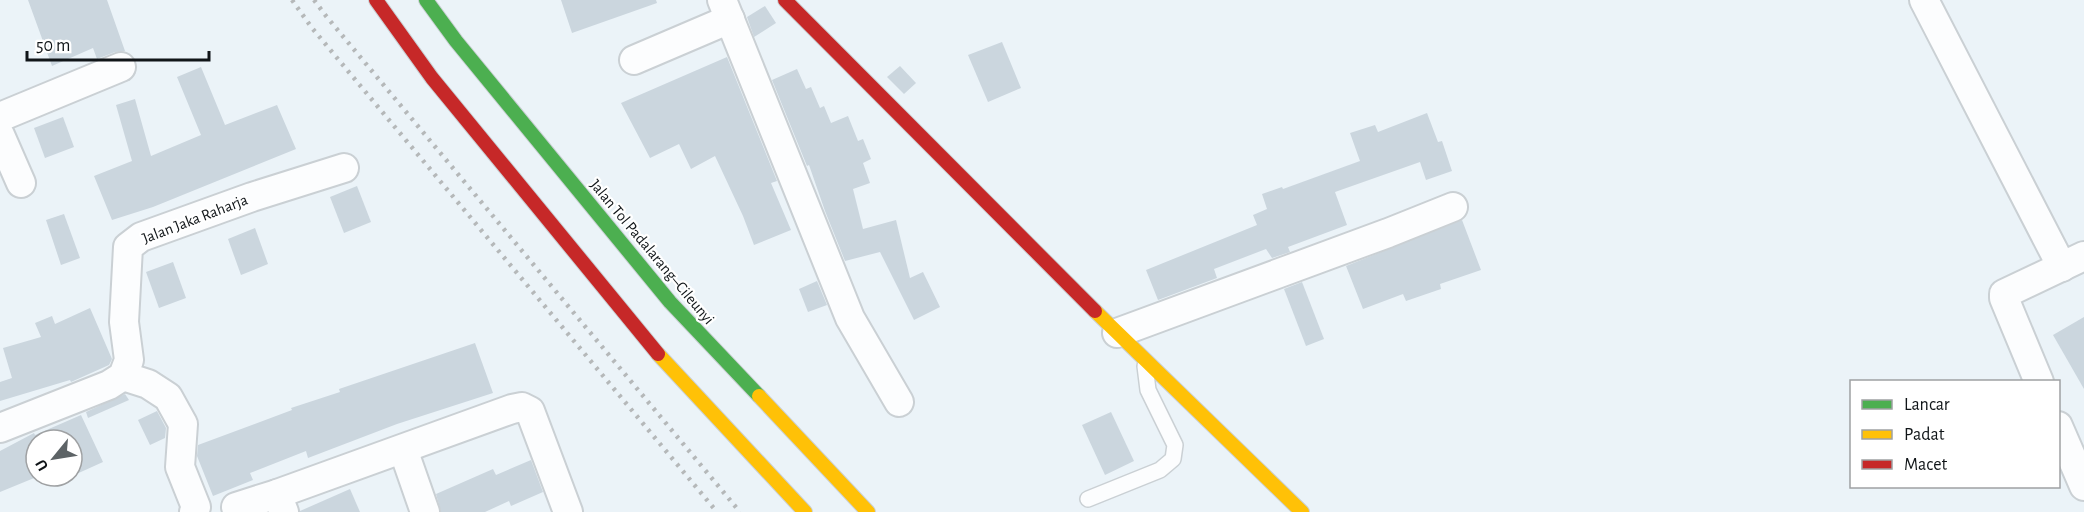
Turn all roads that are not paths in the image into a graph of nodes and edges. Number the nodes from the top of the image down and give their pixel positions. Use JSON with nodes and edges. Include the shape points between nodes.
{"nodes":[{"id":1,"x":376,"y":0,"type":"edge"},
{"id":2,"x":426,"y":0,"type":"edge"},
{"id":3,"x":785,"y":0,"type":"edge"},
{"id":4,"x":1924,"y":0,"type":"edge"},
{"id":5,"x":726,"y":10,"type":"edge"},
{"id":6,"x":634,"y":60,"type":"dead end"},
{"id":7,"x":121,"y":67,"type":"dead end"},
{"id":8,"x":0,"y":117,"type":"edge"},
{"id":9,"x":0,"y":135,"type":"edge"},
{"id":10,"x":345,"y":168,"type":"dead end"},
{"id":11,"x":21,"y":183,"type":"dead end"},
{"id":12,"x":1453,"y":207,"type":"dead end"},
{"id":13,"x":2073,"y":261,"type":"edge"},
{"id":14,"x":1117,"y":333,"type":"junction"},
{"id":15,"x":1144,"y":360,"type":"junction"},
{"id":16,"x":123,"y":376,"type":"junction"},
{"id":17,"x":2039,"y":380,"type":"edge"},
{"id":18,"x":899,"y":402,"type":"dead end"},
{"id":19,"x":0,"y":428,"type":"edge"},
{"id":20,"x":2060,"y":431,"type":"edge"},
{"id":21,"x":403,"y":449,"type":"junction"},
{"id":22,"x":2084,"y":486,"type":"edge"},
{"id":23,"x":1088,"y":499,"type":"dead end"},
{"id":24,"x":280,"y":503,"type":"edge"},
{"id":25,"x":236,"y":507,"type":"dead end"},
{"id":26,"x":194,"y":512,"type":"edge"},
{"id":27,"x":425,"y":512,"type":"edge"},
{"id":28,"x":568,"y":512,"type":"edge"},
{"id":29,"x":805,"y":512,"type":"edge"},
{"id":30,"x":868,"y":512,"type":"edge"},
{"id":31,"x":1302,"y":512,"type":"edge"}],
"edges":[{"from":1,"to":29,"type":"main road","via":[[432,78],[673,372]]},
{"from":2,"to":30,"type":"main road","name":"Jalan Tol Padalarang–Cileunyi","via":[[669,302]]},
{"from":3,"to":14,"type":"main road"},
{"from":4,"to":13,"type":"street"},
{"from":5,"to":6,"type":"street"},
{"from":5,"to":18,"type":"street","via":[[850,318]]},
{"from":7,"to":8,"type":"street"},
{"from":9,"to":11,"type":"street"},
{"from":10,"to":16,"type":"street","name":"Jalan Jaka Raharja","via":[[141,237],[128,247],[124,322],[129,360]]},
{"from":12,"to":14,"type":"street"},
{"from":13,"to":17,"type":"street","via":[[2008,291],[2004,298]]},
{"from":14,"to":15,"type":"main road"},
{"from":15,"to":23,"type":"lane","via":[[1148,390],[1174,445],[1173,459],[1160,470]]},
{"from":15,"to":31,"type":"main road"},
{"from":16,"to":19,"type":"street"},
{"from":16,"to":26,"type":"street","via":[[148,384],[168,397],[183,424],[180,467],[196,507]]},
{"from":20,"to":22,"type":"street"},
{"from":21,"to":24,"type":"street"},
{"from":21,"to":27,"type":"street"},
{"from":21,"to":28,"type":"street","via":[[522,407],[530,411]]},
{"from":24,"to":25,"type":"street"}]}
